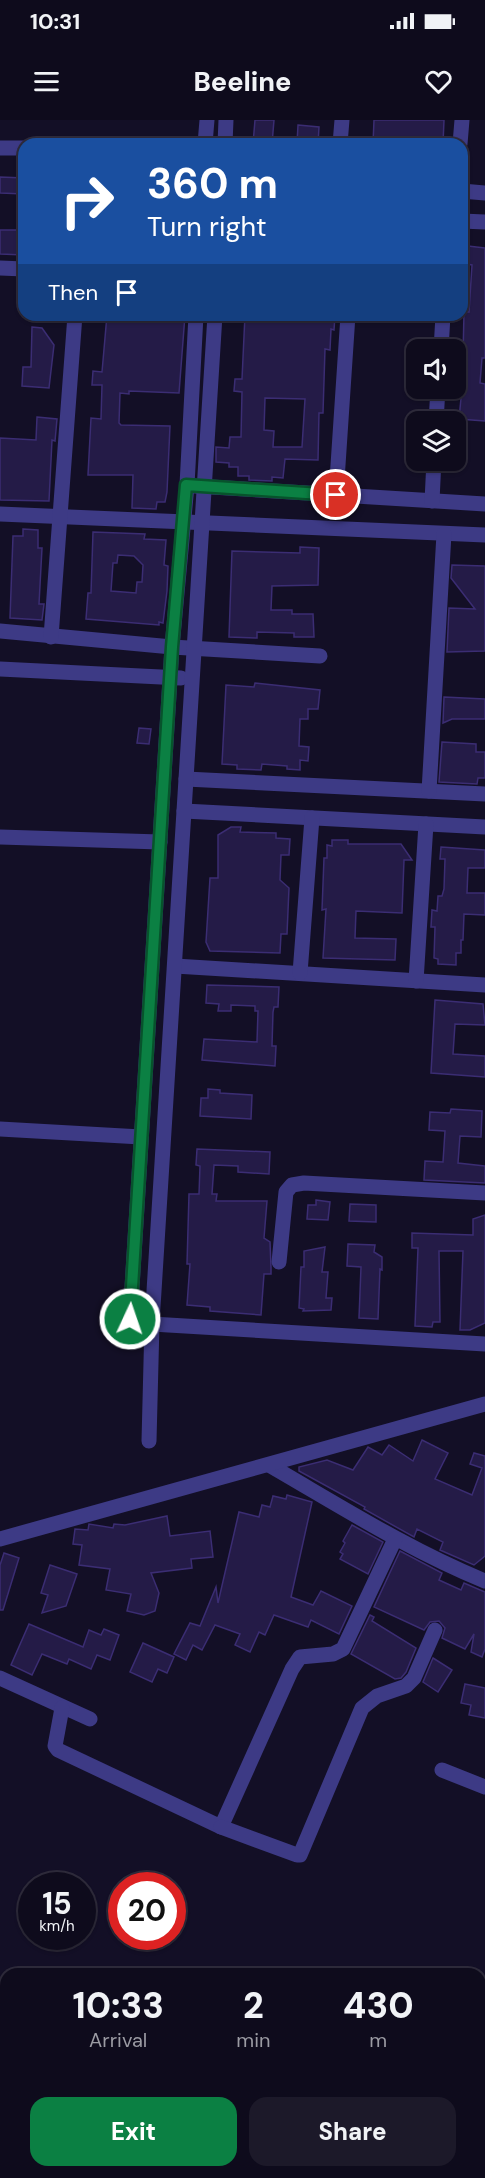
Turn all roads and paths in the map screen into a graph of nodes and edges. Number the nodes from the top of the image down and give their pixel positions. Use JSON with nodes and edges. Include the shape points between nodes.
{"nodes":[{"id":1,"x":207,"y":120,"type":"edge"},
{"id":2,"x":226,"y":120,"type":"edge"},
{"id":3,"x":342,"y":120,"type":"edge"},
{"id":4,"x":462,"y":120,"type":"edge"},
{"id":5,"x":206,"y":138,"type":"edge"},
{"id":6,"x":225,"y":138,"type":"edge"},
{"id":7,"x":340,"y":138,"type":"edge"},
{"id":8,"x":460,"y":138,"type":"edge"},
{"id":9,"x":0,"y":147,"type":"edge"},
{"id":10,"x":18,"y":148,"type":"edge"},
{"id":11,"x":468,"y":192,"type":"edge"},
{"id":12,"x":485,"y":193,"type":"edge"},
{"id":13,"x":468,"y":221,"type":"edge"},
{"id":14,"x":485,"y":222,"type":"edge"},
{"id":15,"x":0,"y":268,"type":"edge"},
{"id":16,"x":18,"y":269,"type":"edge"},
{"id":17,"x":75,"y":321,"type":"edge"},
{"id":18,"x":196,"y":321,"type":"edge"},
{"id":19,"x":214,"y":321,"type":"edge"},
{"id":20,"x":348,"y":321,"type":"edge"},
{"id":21,"x":443,"y":321,"type":"edge"},
{"id":22,"x":442,"y":339,"type":"edge"},
{"id":23,"x":433,"y":471,"type":"edge"},
{"id":24,"x":186,"y":485,"type":"junction"},
{"id":25,"x":204,"y":487,"type":"junction"},
{"id":26,"x":336,"y":495,"type":"junction"},
{"id":27,"x":432,"y":501,"type":"junction"},
{"id":28,"x":485,"y":504,"type":"edge"},
{"id":29,"x":0,"y":514,"type":"edge"},
{"id":30,"x":61,"y":517,"type":"junction"},
{"id":31,"x":183,"y":521,"type":"junction"},
{"id":32,"x":202,"y":522,"type":"junction"},
{"id":33,"x":444,"y":534,"type":"junction"},
{"id":34,"x":485,"y":536,"type":"edge"},
{"id":35,"x":0,"y":632,"type":"edge"},
{"id":36,"x":51,"y":637,"type":"junction"},
{"id":37,"x":172,"y":647,"type":"junction"},
{"id":38,"x":195,"y":648,"type":"junction"},
{"id":39,"x":320,"y":656,"type":"dead end"},
{"id":40,"x":0,"y":669,"type":"edge"},
{"id":41,"x":171,"y":678,"type":"junction"},
{"id":42,"x":193,"y":679,"type":"junction"},
{"id":43,"x":186,"y":779,"type":"junction"},
{"id":44,"x":429,"y":791,"type":"junction"},
{"id":45,"x":485,"y":794,"type":"edge"},
{"id":46,"x":184,"y":811,"type":"junction"},
{"id":47,"x":312,"y":818,"type":"junction"},
{"id":48,"x":426,"y":824,"type":"junction"},
{"id":49,"x":485,"y":827,"type":"edge"},
{"id":50,"x":0,"y":837,"type":"edge"},
{"id":51,"x":160,"y":842,"type":"junction"},
{"id":52,"x":175,"y":966,"type":"junction"},
{"id":53,"x":300,"y":974,"type":"junction"},
{"id":54,"x":416,"y":981,"type":"junction"},
{"id":55,"x":485,"y":985,"type":"edge"},
{"id":56,"x":0,"y":1129,"type":"edge"},
{"id":57,"x":141,"y":1137,"type":"junction"},
{"id":58,"x":485,"y":1193,"type":"edge"},
{"id":59,"x":279,"y":1262,"type":"dead end"},
{"id":60,"x":152,"y":1323,"type":"junction"},
{"id":61,"x":485,"y":1344,"type":"edge"},
{"id":62,"x":485,"y":1404,"type":"edge"},
{"id":63,"x":149,"y":1442,"type":"dead end"},
{"id":64,"x":269,"y":1465,"type":"junction"},
{"id":65,"x":395,"y":1539,"type":"junction"},
{"id":66,"x":2,"y":1543,"type":"edge"},
{"id":67,"x":485,"y":1581,"type":"edge"},
{"id":68,"x":435,"y":1630,"type":"dead end"},
{"id":69,"x":0,"y":1678,"type":"edge"},
{"id":70,"x":62,"y":1708,"type":"junction"},
{"id":71,"x":90,"y":1719,"type":"dead end"},
{"id":72,"x":442,"y":1770,"type":"dead end"},
{"id":73,"x":485,"y":1787,"type":"edge"},
{"id":74,"x":221,"y":1827,"type":"junction"}],
"edges":[{"from":1,"to":5,"type":"street"},
{"from":2,"to":6,"type":"street"},
{"from":3,"to":7,"type":"street"},
{"from":4,"to":8,"type":"street"},
{"from":9,"to":10,"type":"street"},
{"from":11,"to":12,"type":"street"},
{"from":13,"to":14,"type":"street"},
{"from":15,"to":16,"type":"street"},
{"from":17,"to":30,"type":"street"},
{"from":18,"to":24,"type":"street"},
{"from":19,"to":25,"type":"street"},
{"from":20,"to":26,"type":"street"},
{"from":21,"to":22,"type":"street"},
{"from":23,"to":27,"type":"street"},
{"from":24,"to":25,"type":"street"},
{"from":24,"to":31,"type":"street"},
{"from":25,"to":26,"type":"street"},
{"from":25,"to":32,"type":"street"},
{"from":26,"to":27,"type":"street"},
{"from":27,"to":28,"type":"street"},
{"from":29,"to":30,"type":"street"},
{"from":30,"to":31,"type":"street"},
{"from":30,"to":36,"type":"street"},
{"from":31,"to":32,"type":"street"},
{"from":31,"to":37,"type":"street"},
{"from":32,"to":33,"type":"street"},
{"from":32,"to":38,"type":"street"},
{"from":33,"to":34,"type":"street"},
{"from":33,"to":44,"type":"street"},
{"from":35,"to":36,"type":"street"},
{"from":36,"to":37,"type":"street"},
{"from":37,"to":38,"type":"street"},
{"from":37,"to":41,"type":"street"},
{"from":38,"to":39,"type":"street"},
{"from":38,"to":42,"type":"street"},
{"from":40,"to":41,"type":"street"},
{"from":41,"to":42,"type":"street"},
{"from":41,"to":51,"type":"street"},
{"from":42,"to":43,"type":"street"},
{"from":43,"to":44,"type":"street"},
{"from":43,"to":46,"type":"street"},
{"from":44,"to":45,"type":"street"},
{"from":46,"to":47,"type":"street"},
{"from":46,"to":52,"type":"street"},
{"from":47,"to":48,"type":"street"},
{"from":47,"to":53,"type":"street"},
{"from":48,"to":49,"type":"street"},
{"from":48,"to":54,"type":"street"},
{"from":50,"to":51,"type":"street"},
{"from":51,"to":57,"type":"street"},
{"from":52,"to":53,"type":"street"},
{"from":52,"to":60,"type":"street"},
{"from":53,"to":54,"type":"street"},
{"from":54,"to":55,"type":"street"},
{"from":56,"to":57,"type":"street"},
{"from":57,"to":60,"type":"street","via":[[129,1318],[135,1323]]},
{"from":58,"to":59,"type":"street","via":[[292,1185],[286,1192]]},
{"from":60,"to":61,"type":"street"},
{"from":60,"to":63,"type":"street"},
{"from":62,"to":64,"type":"street"},
{"from":64,"to":65,"type":"street"},
{"from":64,"to":66,"type":"street"},
{"from":65,"to":67,"type":"street"},
{"from":65,"to":74,"type":"street","via":[[343,1649],[333,1654],[300,1657],[292,1669]]},
{"from":68,"to":74,"type":"street","via":[[414,1678],[406,1686],[377,1696],[362,1707],[300,1855]]},
{"from":69,"to":70,"type":"street"},
{"from":70,"to":71,"type":"street"},
{"from":70,"to":74,"type":"street","via":[[55,1746],[58,1750]]},
{"from":72,"to":73,"type":"street"}]}
